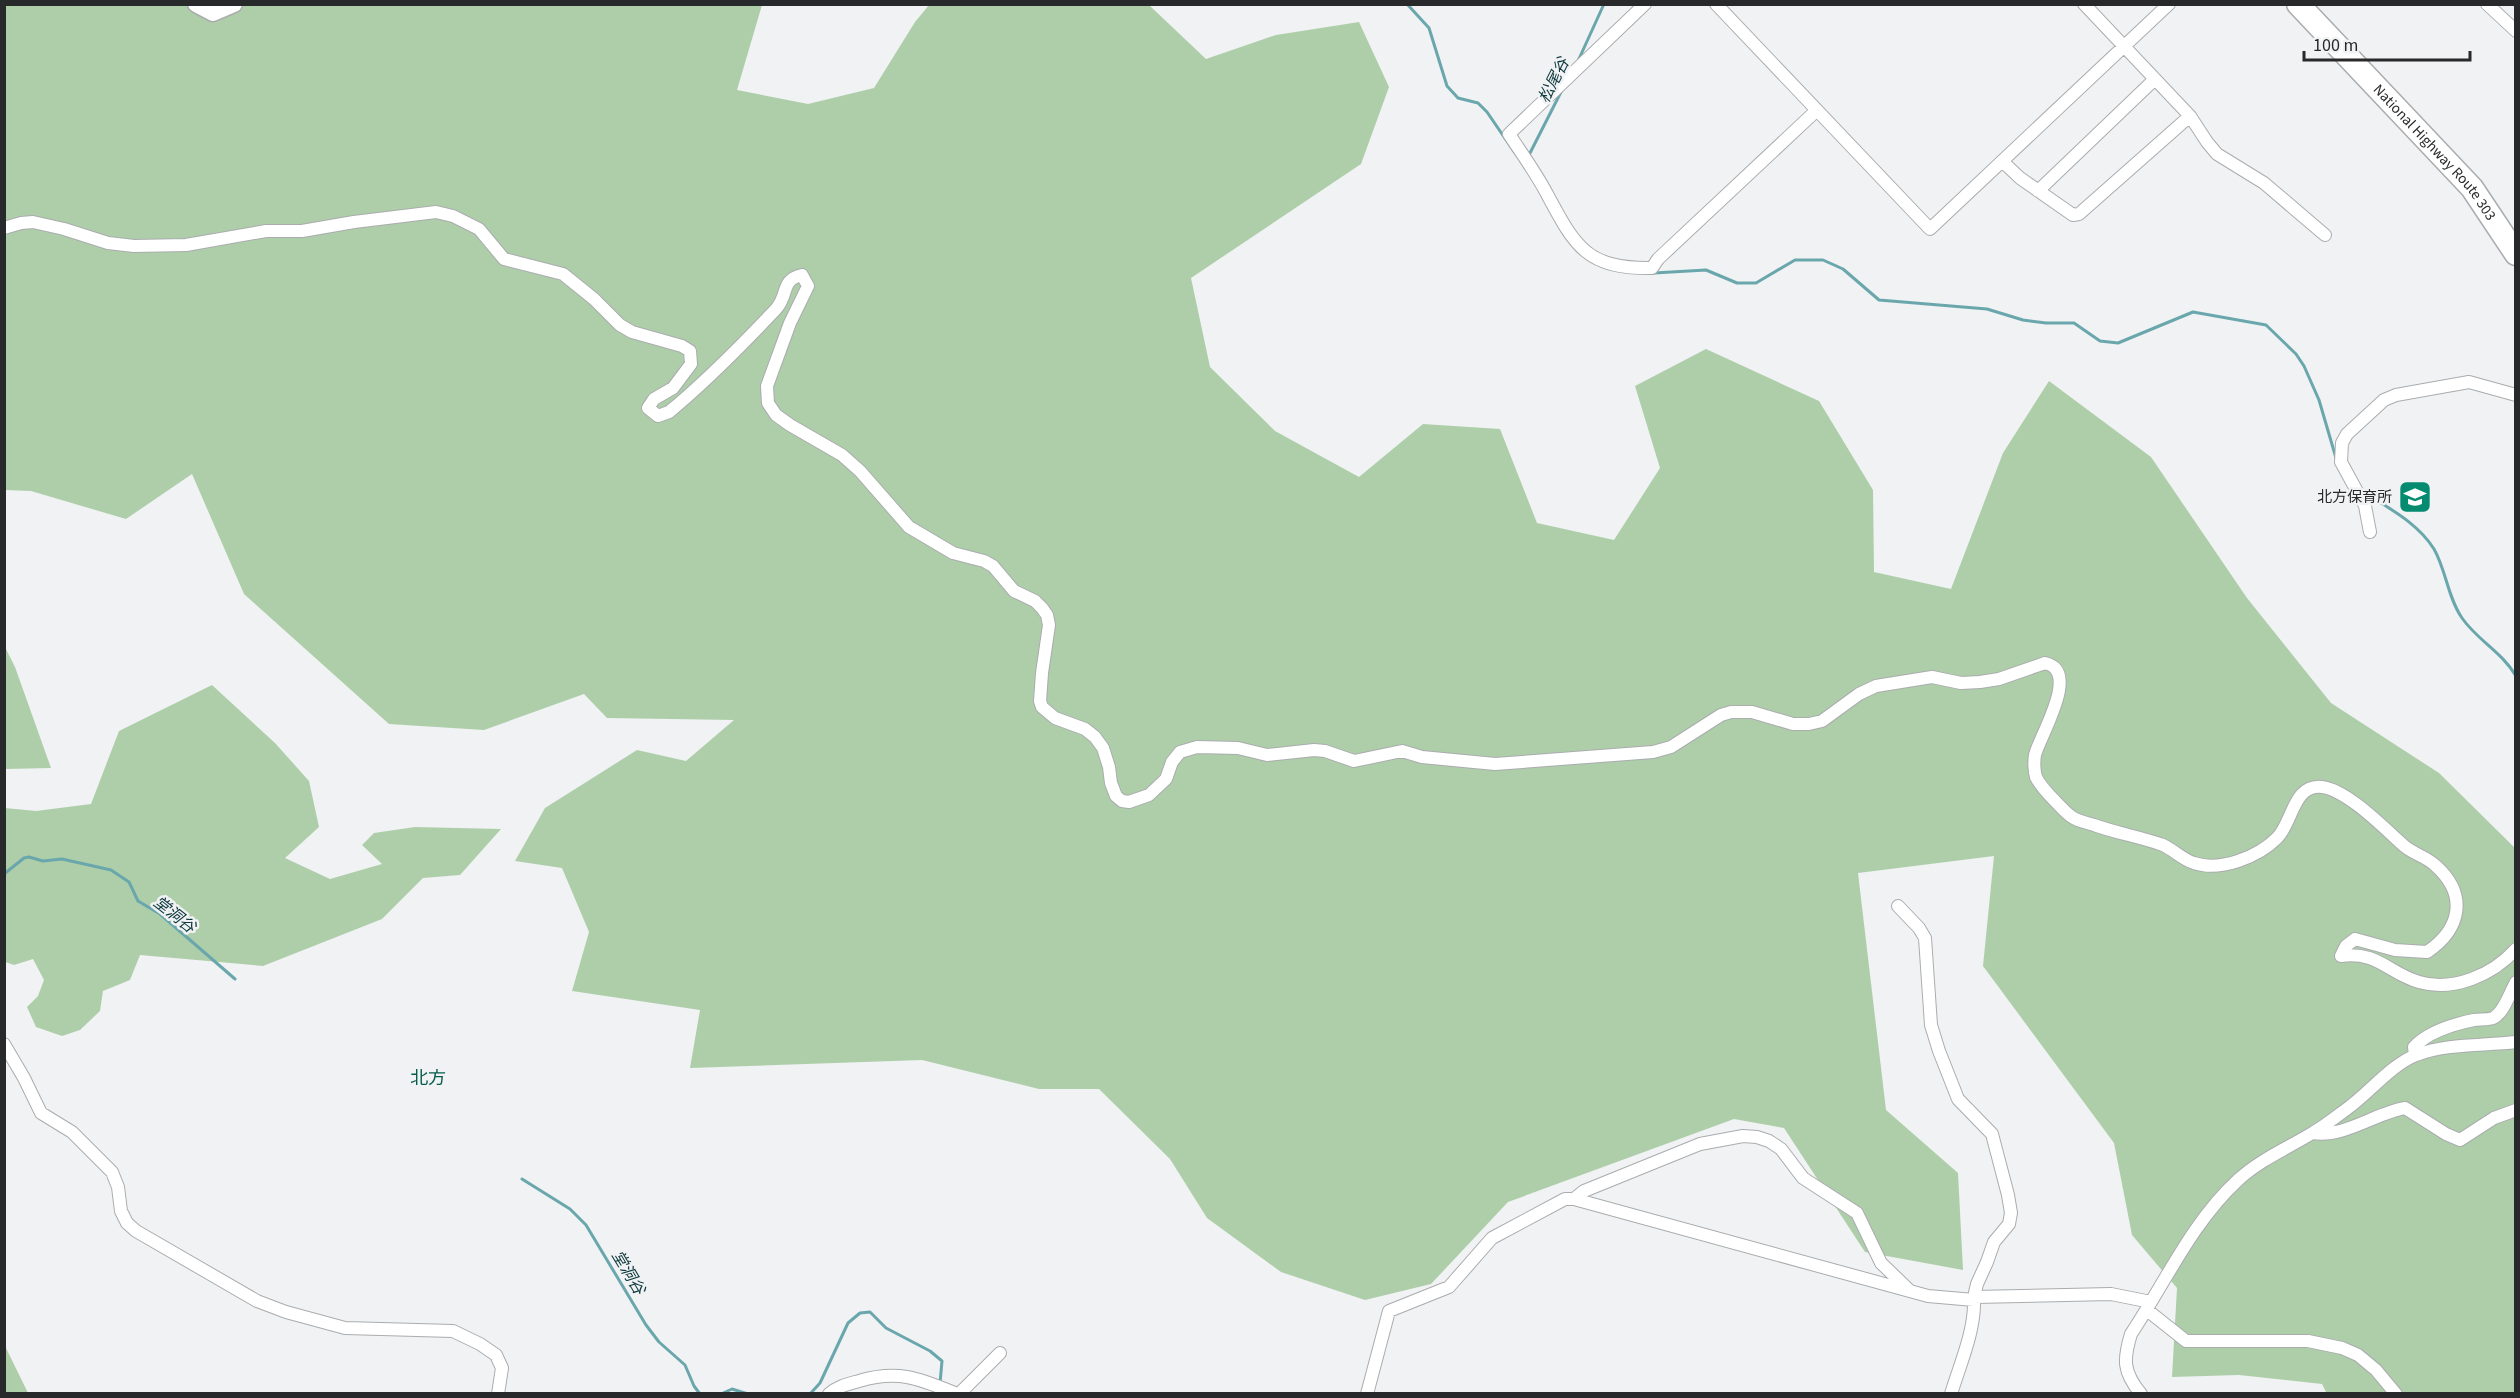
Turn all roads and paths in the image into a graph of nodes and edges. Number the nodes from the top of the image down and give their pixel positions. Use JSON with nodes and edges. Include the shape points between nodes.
{"nodes":[{"id":1,"x":196,"y":4,"type":"edge"},
{"id":2,"x":234,"y":4,"type":"edge"},
{"id":3,"x":1645,"y":4,"type":"edge"},
{"id":4,"x":1716,"y":4,"type":"edge"},
{"id":5,"x":2084,"y":4,"type":"edge"},
{"id":6,"x":2169,"y":4,"type":"edge"},
{"id":7,"x":2298,"y":4,"type":"edge"},
{"id":8,"x":2487,"y":4,"type":"edge"},
{"id":9,"x":2516,"y":31,"type":"edge"},
{"id":10,"x":2124,"y":47,"type":"junction"},
{"id":11,"x":2155,"y":79,"type":"junction"},
{"id":12,"x":1817,"y":110,"type":"junction"},
{"id":13,"x":2190,"y":116,"type":"junction"},
{"id":14,"x":2002,"y":161,"type":"junction"},
{"id":15,"x":2038,"y":191,"type":"junction"},
{"id":16,"x":4,"y":228,"type":"edge"},
{"id":17,"x":2325,"y":235,"type":"dead end"},
{"id":18,"x":2516,"y":254,"type":"edge"},
{"id":19,"x":2516,"y":395,"type":"edge"},
{"id":20,"x":2370,"y":532,"type":"dead end"},
{"id":21,"x":1898,"y":906,"type":"dead end"},
{"id":22,"x":2516,"y":949,"type":"edge"},
{"id":23,"x":2516,"y":982,"type":"edge"},
{"id":24,"x":2516,"y":1042,"type":"edge"},
{"id":25,"x":4,"y":1044,"type":"edge"},
{"id":26,"x":2415,"y":1056,"type":"junction"},
{"id":27,"x":2516,"y":1110,"type":"edge"},
{"id":28,"x":2313,"y":1133,"type":"junction"},
{"id":29,"x":1574,"y":1199,"type":"junction"},
{"id":30,"x":1909,"y":1291,"type":"junction"},
{"id":31,"x":1974,"y":1298,"type":"junction"},
{"id":32,"x":2149,"y":1306,"type":"junction"},
{"id":33,"x":1000,"y":1353,"type":"dead end"},
{"id":34,"x":498,"y":1394,"type":"edge"},
{"id":35,"x":829,"y":1394,"type":"edge"},
{"id":36,"x":958,"y":1394,"type":"edge"},
{"id":37,"x":1367,"y":1394,"type":"edge"},
{"id":38,"x":1951,"y":1394,"type":"edge"},
{"id":39,"x":2141,"y":1394,"type":"edge"},
{"id":40,"x":2396,"y":1394,"type":"edge"}],
"edges":[{"from":1,"to":2,"type":"main road","via":[[213,13]]},
{"from":3,"to":12,"type":"street","via":[[1509,134],[1564,229],[1584,251],[1608,264],[1652,268]]},
{"from":4,"to":12,"type":"street"},
{"from":5,"to":10,"type":"street"},
{"from":6,"to":10,"type":"street"},
{"from":7,"to":18,"type":"highway","name":"National Highway Route 303","via":[[2472,188]]},
{"from":8,"to":9,"type":"street"},
{"from":10,"to":11,"type":"street"},
{"from":10,"to":14,"type":"street"},
{"from":11,"to":13,"type":"street"},
{"from":11,"to":15,"type":"street"},
{"from":12,"to":14,"type":"street","via":[[1930,229]]},
{"from":13,"to":15,"type":"street","via":[[2079,214],[2073,215]]},
{"from":13,"to":17,"type":"street","via":[[2217,154],[2264,183]]},
{"from":14,"to":15,"type":"street"},
{"from":16,"to":22,"type":"street","via":[[33,222],[108,243],[165,246],[436,212],[453,216],[479,229],[504,259],[563,274],[632,332],[682,345],[690,351],[691,364],[673,388],[654,399],[648,408],[658,416],[669,412],[727,361],[779,305],[792,277],[802,275],[808,286],[767,386],[768,403],[790,425],[842,455],[909,527],[953,553],[993,566],[1014,591],[1042,608],[1049,626],[1042,707],[1055,718],[1095,737],[1103,748],[1116,796],[1122,801],[1149,795],[1166,779],[1180,752],[1197,747],[1238,748],[1267,755],[1314,750],[1354,761],[1402,751],[1422,757],[1495,764],[1653,752],[1671,747],[1731,712],[1752,712],[1793,724],[1809,724],[1822,721],[1876,686],[1932,677],[1980,682],[2045,663],[2052,664],[2059,673],[2060,683],[2055,710],[2034,758],[2036,777],[2073,818],[2164,846],[2191,862],[2218,866],[2255,853],[2277,838],[2297,799],[2309,789],[2331,789],[2366,811],[2405,848],[2437,866],[2451,884],[2458,906],[2448,933],[2427,952],[2395,950],[2355,939],[2341,956],[2361,954],[2419,982],[2462,984],[2507,959]]},
{"from":19,"to":20,"type":"street","via":[[2469,382],[2396,395],[2384,400],[2346,434],[2341,462],[2365,506]]},
{"from":21,"to":31,"type":"street","via":[[1925,938],[1931,1025],[1936,1043],[1958,1099],[1992,1134],[2008,1195],[2009,1224],[1994,1242]]},
{"from":23,"to":26,"type":"street","via":[[2493,1018],[2473,1020],[2432,1034],[2414,1047]]},
{"from":24,"to":26,"type":"street","via":[[2452,1045]]},
{"from":25,"to":34,"type":"street","via":[[41,1113],[72,1132],[112,1172],[121,1211],[136,1231],[257,1300],[286,1312],[345,1328],[453,1331],[496,1355],[502,1368]]},
{"from":26,"to":28,"type":"street"},
{"from":27,"to":28,"type":"street","via":[[2494,1118],[2460,1140],[2405,1108],[2327,1135]]},
{"from":28,"to":32,"type":"street","via":[[2273,1153],[2216,1203]]},
{"from":29,"to":30,"type":"street"},
{"from":29,"to":30,"type":"street","via":[[1584,1191],[1700,1144],[1757,1137],[1781,1149],[1803,1178],[1857,1213],[1881,1263]]},
{"from":29,"to":37,"type":"street","via":[[1565,1199],[1492,1238],[1449,1287],[1389,1311]]},
{"from":30,"to":31,"type":"street"},
{"from":31,"to":32,"type":"street","via":[[2111,1294]]},
{"from":31,"to":38,"type":"street","via":[[1972,1321]]},
{"from":32,"to":39,"type":"street","via":[[2131,1334],[2126,1351],[2128,1378]]},
{"from":32,"to":40,"type":"street","via":[[2186,1341],[2307,1341],[2342,1348],[2358,1354]]},
{"from":33,"to":36,"type":"street"},
{"from":35,"to":36,"type":"street","via":[[837,1387],[892,1374],[913,1376]]}]}
